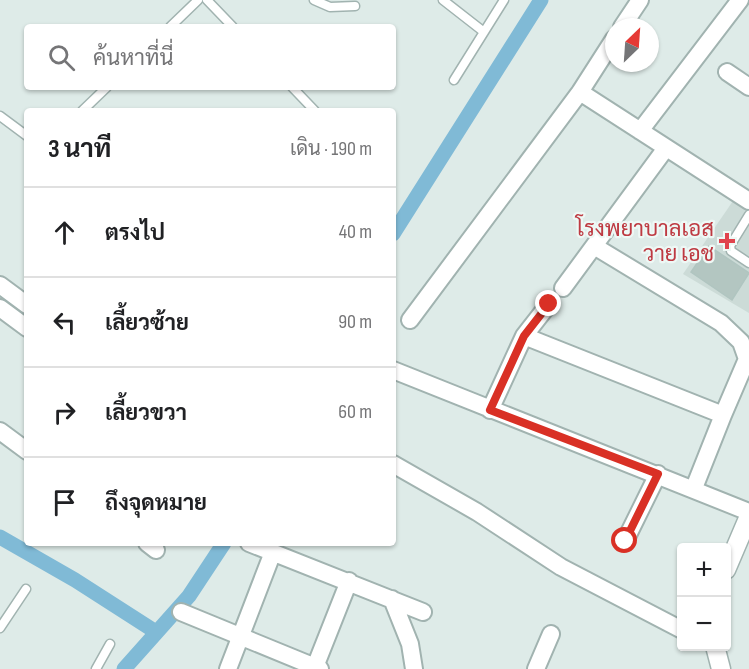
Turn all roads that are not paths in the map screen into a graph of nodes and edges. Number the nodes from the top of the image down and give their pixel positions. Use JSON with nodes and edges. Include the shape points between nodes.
{"nodes":[{"id":1,"x":198,"y":0,"type":"edge"},
{"id":2,"x":207,"y":0,"type":"edge"},
{"id":3,"x":314,"y":0,"type":"edge"},
{"id":4,"x":443,"y":0,"type":"edge"},
{"id":5,"x":504,"y":0,"type":"edge"},
{"id":6,"x":640,"y":0,"type":"edge"},
{"id":7,"x":740,"y":0,"type":"edge"},
{"id":8,"x":355,"y":6,"type":"dead end"},
{"id":9,"x":628,"y":18,"type":"edge"},
{"id":10,"x":173,"y":24,"type":"edge"},
{"id":11,"x":230,"y":24,"type":"edge"},
{"id":12,"x":484,"y":32,"type":"junction"},
{"id":13,"x":605,"y":53,"type":"edge"},
{"id":14,"x":728,"y":72,"type":"dead end"},
{"id":15,"x":454,"y":80,"type":"dead end"},
{"id":16,"x":749,"y":87,"type":"edge"},
{"id":17,"x":104,"y":90,"type":"edge"},
{"id":18,"x":295,"y":90,"type":"edge"},
{"id":19,"x":579,"y":92,"type":"junction"},
{"id":20,"x":85,"y":108,"type":"edge"},
{"id":21,"x":312,"y":108,"type":"edge"},
{"id":22,"x":0,"y":116,"type":"edge"},
{"id":23,"x":640,"y":131,"type":"junction"},
{"id":24,"x":24,"y":134,"type":"edge"},
{"id":25,"x":666,"y":148,"type":"junction"},
{"id":26,"x":749,"y":201,"type":"edge"},
{"id":27,"x":749,"y":215,"type":"edge"},
{"id":28,"x":594,"y":246,"type":"junction"},
{"id":29,"x":749,"y":263,"type":"edge"},
{"id":30,"x":0,"y":285,"type":"edge"},
{"id":31,"x":563,"y":288,"type":"dead end"},
{"id":32,"x":21,"y":300,"type":"edge"},
{"id":33,"x":549,"y":304,"type":"dead end"},
{"id":34,"x":1,"y":310,"type":"edge"},
{"id":35,"x":410,"y":320,"type":"dead end"},
{"id":36,"x":24,"y":326,"type":"edge"},
{"id":37,"x":524,"y":336,"type":"junction"},
{"id":38,"x":396,"y":371,"type":"edge"},
{"id":39,"x":490,"y":410,"type":"junction"},
{"id":40,"x":723,"y":415,"type":"junction"},
{"id":41,"x":0,"y":431,"type":"edge"},
{"id":42,"x":24,"y":450,"type":"edge"},
{"id":43,"x":396,"y":466,"type":"edge"},
{"id":44,"x":658,"y":474,"type":"junction"},
{"id":45,"x":694,"y":488,"type":"junction"},
{"id":46,"x":749,"y":514,"type":"edge"},
{"id":47,"x":625,"y":541,"type":"dead end"},
{"id":48,"x":257,"y":546,"type":"edge"},
{"id":49,"x":273,"y":552,"type":"junction"},
{"id":50,"x":731,"y":558,"type":"edge"},
{"id":51,"x":349,"y":581,"type":"junction"},
{"id":52,"x":26,"y":589,"type":"dead end"},
{"id":53,"x":392,"y":599,"type":"junction"},
{"id":54,"x":181,"y":612,"type":"dead end"},
{"id":55,"x":423,"y":612,"type":"dead end"},
{"id":56,"x":0,"y":628,"type":"edge"},
{"id":57,"x":677,"y":628,"type":"edge"},
{"id":58,"x":551,"y":634,"type":"dead end"},
{"id":59,"x":240,"y":636,"type":"junction"},
{"id":60,"x":110,"y":644,"type":"dead end"},
{"id":61,"x":716,"y":651,"type":"edge"},
{"id":62,"x":317,"y":668,"type":"edge"},
{"id":63,"x":722,"y":668,"type":"edge"},
{"id":64,"x":96,"y":669,"type":"edge"},
{"id":65,"x":228,"y":669,"type":"edge"},
{"id":66,"x":414,"y":669,"type":"edge"},
{"id":67,"x":536,"y":669,"type":"edge"}],
"edges":[{"from":1,"to":10,"type":"lane"},
{"from":2,"to":11,"type":"lane"},
{"from":3,"to":8,"type":"lane","via":[[330,8]]},
{"from":4,"to":12,"type":"lane"},
{"from":5,"to":12,"type":"lane"},
{"from":6,"to":9,"type":"street"},
{"from":7,"to":23,"type":"street"},
{"from":12,"to":15,"type":"lane"},
{"from":13,"to":19,"type":"street"},
{"from":14,"to":16,"type":"street"},
{"from":17,"to":20,"type":"lane"},
{"from":18,"to":21,"type":"lane"},
{"from":19,"to":23,"type":"street"},
{"from":19,"to":35,"type":"street"},
{"from":22,"to":24,"type":"lane"},
{"from":23,"to":25,"type":"street"},
{"from":25,"to":26,"type":"street"},
{"from":25,"to":28,"type":"street"},
{"from":27,"to":29,"type":"lane","via":[[730,246],[731,251]]},
{"from":28,"to":31,"type":"street"},
{"from":28,"to":40,"type":"street","via":[[721,323],[741,342],[747,360]]},
{"from":30,"to":32,"type":"street"},
{"from":32,"to":34,"type":"street"},
{"from":33,"to":37,"type":"street"},
{"from":34,"to":36,"type":"street"},
{"from":37,"to":39,"type":"street"},
{"from":37,"to":40,"type":"street"},
{"from":38,"to":39,"type":"street"},
{"from":39,"to":44,"type":"street"},
{"from":40,"to":45,"type":"street"},
{"from":41,"to":42,"type":"street"},
{"from":43,"to":57,"type":"street","via":[[561,567]]},
{"from":44,"to":45,"type":"street"},
{"from":44,"to":47,"type":"street"},
{"from":45,"to":46,"type":"street"},
{"from":46,"to":50,"type":"street"},
{"from":48,"to":49,"type":"street"},
{"from":49,"to":51,"type":"street"},
{"from":49,"to":59,"type":"street"},
{"from":51,"to":53,"type":"street"},
{"from":51,"to":62,"type":"street"},
{"from":52,"to":56,"type":"lane"},
{"from":53,"to":55,"type":"street"},
{"from":53,"to":66,"type":"street","via":[[410,644]]},
{"from":54,"to":59,"type":"street"},
{"from":58,"to":67,"type":"street"},
{"from":59,"to":62,"type":"street"},
{"from":59,"to":65,"type":"street"},
{"from":60,"to":64,"type":"lane"},
{"from":61,"to":63,"type":"street"}]}
